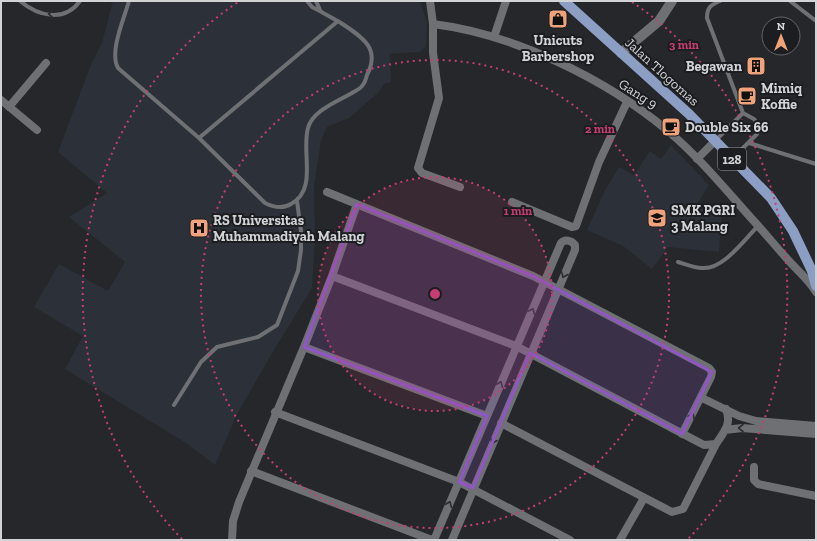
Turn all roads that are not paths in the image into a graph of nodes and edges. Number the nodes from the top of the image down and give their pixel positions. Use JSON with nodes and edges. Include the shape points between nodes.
{"nodes":[{"id":1,"x":20,"y":1,"type":"edge"},
{"id":2,"x":80,"y":1,"type":"edge"},
{"id":3,"x":129,"y":1,"type":"edge"},
{"id":4,"x":307,"y":1,"type":"edge"},
{"id":5,"x":316,"y":1,"type":"edge"},
{"id":6,"x":430,"y":1,"type":"edge"},
{"id":7,"x":506,"y":1,"type":"edge"},
{"id":8,"x":564,"y":1,"type":"edge"},
{"id":9,"x":720,"y":1,"type":"edge"},
{"id":10,"x":790,"y":1,"type":"edge"},
{"id":11,"x":670,"y":5,"type":"edge"},
{"id":12,"x":320,"y":10,"type":"junction"},
{"id":13,"x":338,"y":21,"type":"junction"},
{"id":14,"x":816,"y":21,"type":"edge"},
{"id":15,"x":433,"y":24,"type":"junction"},
{"id":16,"x":494,"y":37,"type":"junction"},
{"id":17,"x":621,"y":53,"type":"junction"},
{"id":18,"x":46,"y":63,"type":"dead end"},
{"id":19,"x":1,"y":100,"type":"edge"},
{"id":20,"x":627,"y":102,"type":"junction"},
{"id":21,"x":9,"y":107,"type":"junction"},
{"id":22,"x":743,"y":113,"type":"junction"},
{"id":23,"x":37,"y":130,"type":"dead end"},
{"id":24,"x":198,"y":138,"type":"junction"},
{"id":25,"x":715,"y":140,"type":"junction"},
{"id":26,"x":749,"y":143,"type":"junction"},
{"id":27,"x":697,"y":159,"type":"junction"},
{"id":28,"x":732,"y":159,"type":"junction"},
{"id":29,"x":816,"y":164,"type":"edge"},
{"id":30,"x":460,"y":187,"type":"dead end"},
{"id":31,"x":327,"y":192,"type":"dead end"},
{"id":32,"x":297,"y":201,"type":"junction"},
{"id":33,"x":512,"y":202,"type":"dead end"},
{"id":34,"x":357,"y":204,"type":"junction"},
{"id":35,"x":758,"y":226,"type":"junction"},
{"id":36,"x":678,"y":262,"type":"dead end"},
{"id":37,"x":332,"y":276,"type":"junction"},
{"id":38,"x":545,"y":281,"type":"junction"},
{"id":39,"x":816,"y":286,"type":"edge"},
{"id":40,"x":559,"y":288,"type":"junction"},
{"id":41,"x":816,"y":292,"type":"edge"},
{"id":42,"x":304,"y":346,"type":"junction"},
{"id":43,"x":516,"y":346,"type":"junction"},
{"id":44,"x":530,"y":353,"type":"junction"},
{"id":45,"x":702,"y":398,"type":"junction"},
{"id":46,"x":174,"y":405,"type":"dead end"},
{"id":47,"x":726,"y":409,"type":"junction"},
{"id":48,"x":275,"y":412,"type":"junction"},
{"id":49,"x":487,"y":416,"type":"junction"},
{"id":50,"x":501,"y":423,"type":"junction"},
{"id":51,"x":756,"y":425,"type":"junction"},
{"id":52,"x":816,"y":426,"type":"edge"},
{"id":53,"x":781,"y":428,"type":"junction"},
{"id":54,"x":725,"y":430,"type":"junction"},
{"id":55,"x":682,"y":434,"type":"junction"},
{"id":56,"x":816,"y":434,"type":"edge"},
{"id":57,"x":716,"y":444,"type":"junction"},
{"id":58,"x":704,"y":445,"type":"junction"},
{"id":59,"x":709,"y":458,"type":"junction"},
{"id":60,"x":754,"y":467,"type":"dead end"},
{"id":61,"x":251,"y":471,"type":"junction"},
{"id":62,"x":459,"y":482,"type":"junction"},
{"id":63,"x":473,"y":488,"type":"junction"},
{"id":64,"x":816,"y":496,"type":"edge"},
{"id":65,"x":644,"y":498,"type":"junction"},
{"id":66,"x":232,"y":540,"type":"edge"},
{"id":67,"x":433,"y":540,"type":"edge"},
{"id":68,"x":452,"y":540,"type":"edge"},
{"id":69,"x":570,"y":540,"type":"edge"},
{"id":70,"x":620,"y":540,"type":"edge"}],
"edges":[{"from":2,"to":1,"type":"lane","one_way":true,"via":[[75,8],[63,14],[50,16],[38,13]]},
{"from":3,"to":24,"type":"lane","via":[[114,54],[116,64],[122,74]]},
{"from":4,"to":12,"type":"lane","via":[[312,7]]},
{"from":5,"to":12,"type":"lane"},
{"from":6,"to":15,"type":"street"},
{"from":7,"to":16,"type":"street"},
{"from":8,"to":17,"type":"main road","name":"Jalan Tlogomas","number":"128"},
{"from":9,"to":22,"type":"lane","via":[[708,9],[708,18]]},
{"from":10,"to":14,"type":"lane"},
{"from":11,"to":17,"type":"main road","via":[[659,21]]},
{"from":12,"to":13,"type":"lane"},
{"from":13,"to":24,"type":"lane"},
{"from":13,"to":32,"type":"lane","via":[[368,44],[372,66],[362,86],[319,113],[308,127],[306,186]]},
{"from":15,"to":16,"type":"street","name":"Gang 9","via":[[458,27]]},
{"from":15,"to":30,"type":"street","via":[[433,53],[439,98],[418,168],[422,173]]},
{"from":16,"to":20,"type":"street","name":"Gang 9","via":[[565,66]]},
{"from":17,"to":25,"type":"main road","name":"Jalan Tlogomas","number":"128"},
{"from":18,"to":21,"type":"street"},
{"from":19,"to":21,"type":"street"},
{"from":20,"to":27,"type":"street","name":"Gang 9","via":[[668,131]]},
{"from":20,"to":33,"type":"street","via":[[599,162],[576,226],[572,227]]},
{"from":21,"to":23,"type":"street"},
{"from":22,"to":25,"type":"lane"},
{"from":22,"to":26,"type":"lane","via":[[754,119],[760,127]]},
{"from":24,"to":32,"type":"lane","via":[[265,203],[280,207]]},
{"from":25,"to":27,"type":"street"},
{"from":25,"to":28,"type":"main road","name":"Jalan Tlogomas","number":"128"},
{"from":26,"to":28,"type":"lane"},
{"from":26,"to":29,"type":"lane"},
{"from":27,"to":35,"type":"street","name":"Gang 9"},
{"from":28,"to":39,"type":"main road","name":"Jalan Tlogomas","number":"128","via":[[781,212],[803,250]]},
{"from":31,"to":34,"type":"street"},
{"from":32,"to":46,"type":"lane","via":[[301,231],[298,271],[277,325],[258,337],[217,347],[201,362]]},
{"from":34,"to":37,"type":"street"},
{"from":34,"to":38,"type":"street"},
{"from":35,"to":36,"type":"lane","via":[[720,264],[712,268]]},
{"from":35,"to":41,"type":"street","name":"Gang 9","via":[[810,282]]},
{"from":37,"to":42,"type":"street"},
{"from":37,"to":43,"type":"street"},
{"from":38,"to":40,"type":"street"},
{"from":38,"to":40,"type":"street","one_way":true,"via":[[561,243],[565,240],[570,241],[575,245],[574,250]]},
{"from":43,"to":38,"type":"street","one_way":true},
{"from":40,"to":44,"type":"street"},
{"from":40,"to":45,"type":"street","via":[[709,368],[712,372],[711,377]]},
{"from":42,"to":48,"type":"street"},
{"from":42,"to":49,"type":"street"},
{"from":43,"to":44,"type":"street"},
{"from":49,"to":43,"type":"street","one_way":true},
{"from":44,"to":50,"type":"street"},
{"from":44,"to":55,"type":"street"},
{"from":45,"to":47,"type":"street"},
{"from":55,"to":45,"type":"street","one_way":true},
{"from":47,"to":51,"type":"street"},
{"from":47,"to":54,"type":"street","via":[[729,422]]},
{"from":48,"to":61,"type":"street"},
{"from":48,"to":62,"type":"street"},
{"from":49,"to":62,"type":"street"},
{"from":50,"to":63,"type":"street","one_way":true},
{"from":50,"to":65,"type":"street"},
{"from":51,"to":53,"type":"street"},
{"from":51,"to":54,"type":"street","one_way":true},
{"from":52,"to":53,"type":"street"},
{"from":53,"to":56,"type":"street"},
{"from":54,"to":57,"type":"street"},
{"from":55,"to":58,"type":"street"},
{"from":57,"to":58,"type":"street"},
{"from":57,"to":59,"type":"street"},
{"from":58,"to":59,"type":"street"},
{"from":59,"to":65,"type":"street","via":[[683,509],[672,512]]},
{"from":60,"to":64,"type":"street","via":[[754,480],[758,484]]},
{"from":61,"to":66,"type":"street","via":[[233,521]]},
{"from":61,"to":67,"type":"street"},
{"from":62,"to":63,"type":"street"},
{"from":67,"to":62,"type":"street","one_way":true},
{"from":63,"to":68,"type":"street"},
{"from":63,"to":69,"type":"street"},
{"from":65,"to":70,"type":"street"}]}
